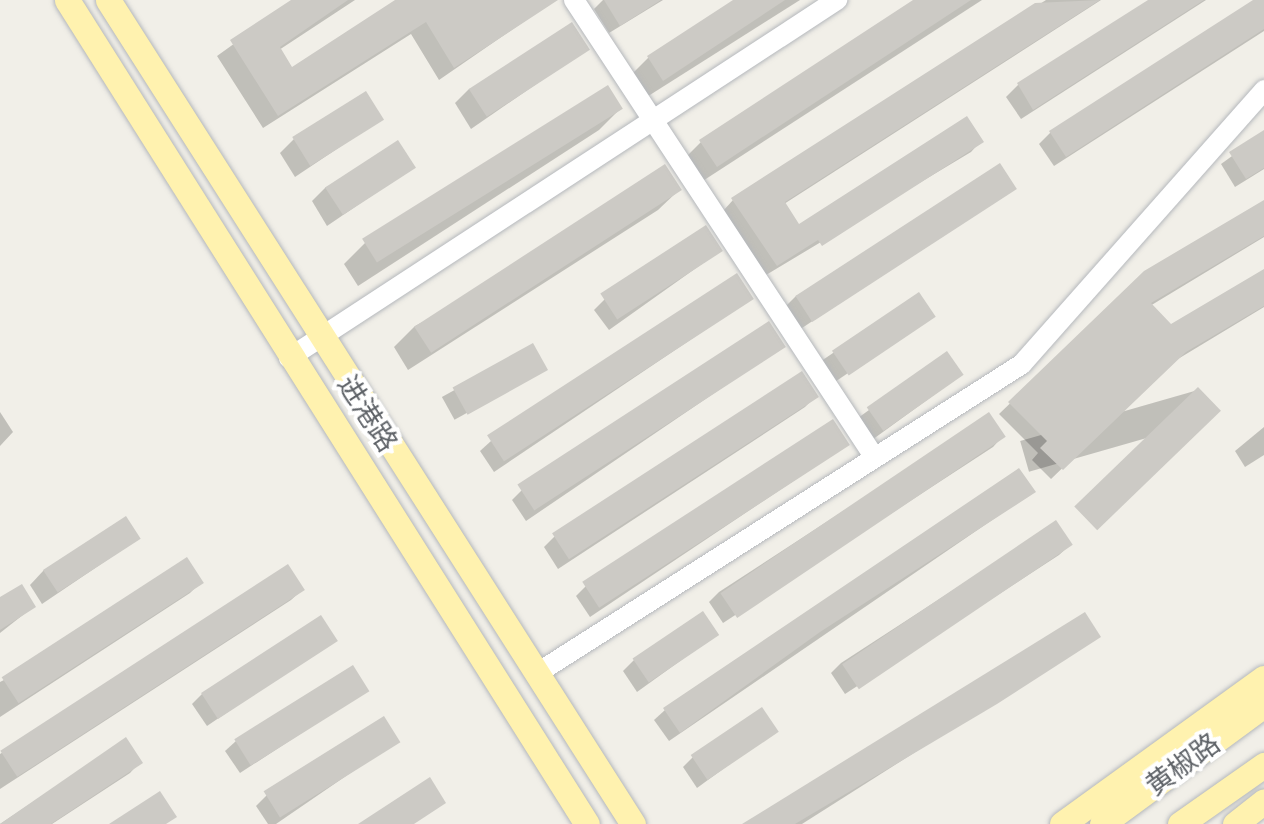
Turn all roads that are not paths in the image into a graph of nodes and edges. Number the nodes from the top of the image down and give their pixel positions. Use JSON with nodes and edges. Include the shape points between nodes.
{"nodes":[{"id":1,"x":67,"y":0,"type":"edge"},
{"id":2,"x":108,"y":0,"type":"edge"},
{"id":3,"x":574,"y":0,"type":"edge"},
{"id":4,"x":837,"y":0,"type":"edge"},
{"id":5,"x":1264,"y":90,"type":"edge"},
{"id":6,"x":652,"y":120,"type":"junction"},
{"id":7,"x":317,"y":338,"type":"junction"},
{"id":8,"x":289,"y":358,"type":"junction"},
{"id":9,"x":873,"y":456,"type":"junction"},
{"id":10,"x":536,"y":674,"type":"junction"},
{"id":11,"x":1264,"y":678,"type":"edge"},
{"id":12,"x":1264,"y":706,"type":"edge"},
{"id":13,"x":1264,"y":765,"type":"edge"},
{"id":14,"x":587,"y":824,"type":"edge"},
{"id":15,"x":633,"y":824,"type":"edge"},
{"id":16,"x":1062,"y":824,"type":"edge"},
{"id":17,"x":1102,"y":824,"type":"edge"},
{"id":18,"x":1180,"y":824,"type":"edge"}],
"edges":[{"from":1,"to":8,"type":"main road","name":"进港路"},
{"from":2,"to":7,"type":"main road","name":"进港路"},
{"from":3,"to":6,"type":"street"},
{"from":4,"to":6,"type":"street"},
{"from":5,"to":9,"type":"street","via":[[1022,364]]},
{"from":6,"to":7,"type":"street"},
{"from":6,"to":9,"type":"street"},
{"from":7,"to":8,"type":"street"},
{"from":7,"to":10,"type":"main road","name":"进港路"},
{"from":8,"to":14,"type":"main road","name":"进港路"},
{"from":9,"to":10,"type":"street"},
{"from":10,"to":15,"type":"main road","name":"进港路"},
{"from":11,"to":16,"type":"main road"},
{"from":12,"to":17,"type":"main road","name":"黄椒路"},
{"from":13,"to":18,"type":"main road","name":"黄椒路"}]}
